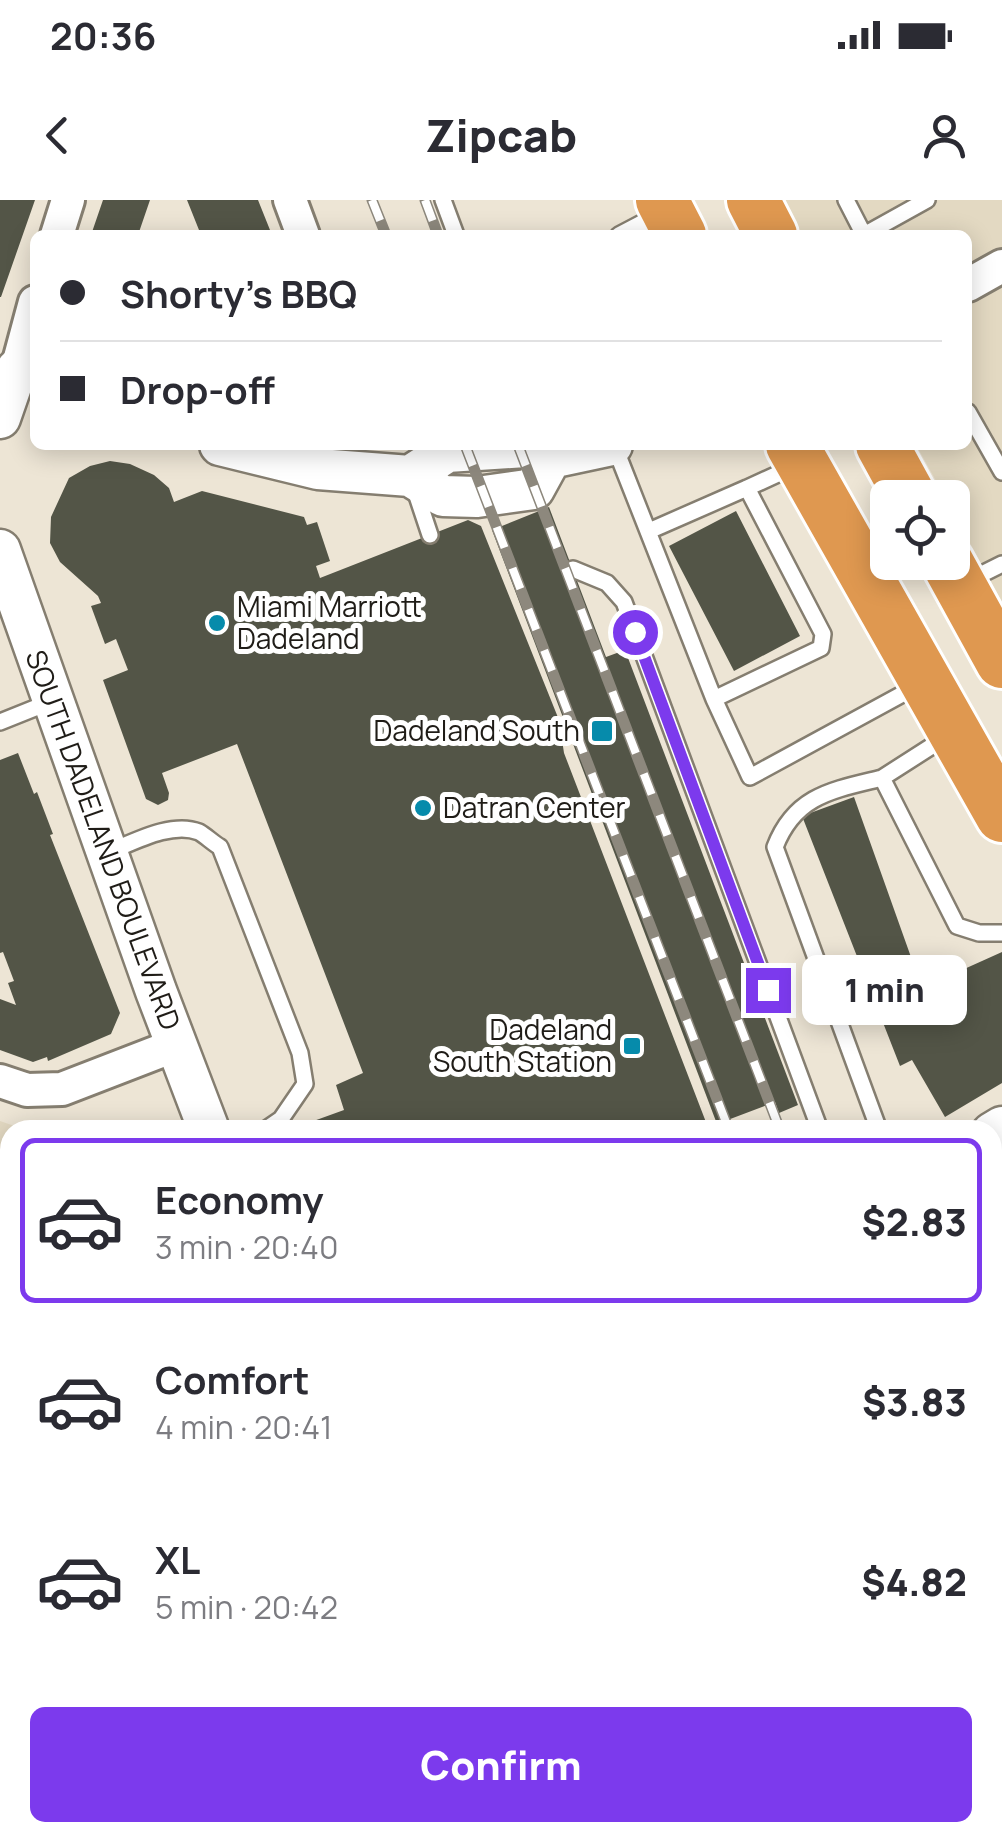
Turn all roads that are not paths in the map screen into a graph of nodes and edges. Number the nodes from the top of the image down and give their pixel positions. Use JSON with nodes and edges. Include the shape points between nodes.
{"nodes":[{"id":1,"x":68,"y":200,"type":"edge"},
{"id":2,"x":290,"y":200,"type":"edge"},
{"id":3,"x":443,"y":200,"type":"edge"},
{"id":4,"x":753,"y":200,"type":"edge"},
{"id":5,"x":846,"y":200,"type":"edge"},
{"id":6,"x":927,"y":200,"type":"edge"},
{"id":7,"x":670,"y":215,"type":"edge"},
{"id":8,"x":59,"y":230,"type":"edge"},
{"id":9,"x":301,"y":230,"type":"edge"},
{"id":10,"x":454,"y":230,"type":"edge"},
{"id":11,"x":632,"y":230,"type":"edge"},
{"id":12,"x":768,"y":230,"type":"edge"},
{"id":13,"x":861,"y":230,"type":"edge"},
{"id":14,"x":873,"y":230,"type":"edge"},
{"id":15,"x":1002,"y":266,"type":"edge"},
{"id":16,"x":972,"y":283,"type":"edge"},
{"id":17,"x":30,"y":321,"type":"edge"},
{"id":18,"x":17,"y":370,"type":"edge"},
{"id":19,"x":0,"y":418,"type":"edge"},
{"id":20,"x":972,"y":419,"type":"edge"},
{"id":21,"x":239,"y":450,"type":"edge"},
{"id":22,"x":478,"y":450,"type":"edge"},
{"id":23,"x":615,"y":450,"type":"edge"},
{"id":24,"x":885,"y":450,"type":"edge"},
{"id":25,"x":797,"y":454,"type":"edge"},
{"id":26,"x":356,"y":458,"type":"edge"},
{"id":27,"x":1002,"y":472,"type":"edge"},
{"id":28,"x":410,"y":476,"type":"junction"},
{"id":29,"x":902,"y":480,"type":"edge"},
{"id":30,"x":747,"y":488,"type":"junction"},
{"id":31,"x":649,"y":531,"type":"junction"},
{"id":32,"x":430,"y":534,"type":"dead end"},
{"id":33,"x":0,"y":550,"type":"edge"},
{"id":34,"x":573,"y":569,"type":"dead end"},
{"id":35,"x":970,"y":571,"type":"edge"},
{"id":36,"x":1002,"y":662,"type":"edge"},
{"id":37,"x":925,"y":681,"type":"junction"},
{"id":38,"x":714,"y":699,"type":"junction"},
{"id":39,"x":53,"y":701,"type":"junction"},
{"id":40,"x":0,"y":722,"type":"edge"},
{"id":41,"x":954,"y":732,"type":"junction"},
{"id":42,"x":882,"y":778,"type":"junction"},
{"id":43,"x":1002,"y":816,"type":"edge"},
{"id":44,"x":109,"y":852,"type":"junction"},
{"id":45,"x":1002,"y":933,"type":"edge"},
{"id":46,"x":176,"y":1045,"type":"junction"},
{"id":47,"x":0,"y":1081,"type":"edge"},
{"id":48,"x":205,"y":1120,"type":"edge"},
{"id":49,"x":281,"y":1120,"type":"edge"},
{"id":50,"x":816,"y":1120,"type":"edge"},
{"id":51,"x":875,"y":1120,"type":"edge"}],
"edges":[{"from":1,"to":8,"type":"street"},
{"from":2,"to":9,"type":"street"},
{"from":3,"to":10,"type":"lane"},
{"from":4,"to":12,"type":"highway"},
{"from":5,"to":13,"type":"lane"},
{"from":6,"to":14,"type":"lane"},
{"from":7,"to":11,"type":"lane"},
{"from":15,"to":16,"type":"street"},
{"from":17,"to":18,"type":"street"},
{"from":18,"to":19,"type":"street"},
{"from":20,"to":27,"type":"lane"},
{"from":21,"to":26,"type":"street","via":[[301,466]]},
{"from":22,"to":28,"type":"street","via":[[447,452]]},
{"from":23,"to":31,"type":"lane"},
{"from":24,"to":29,"type":"highway"},
{"from":25,"to":30,"type":"lane"},
{"from":25,"to":37,"type":"highway"},
{"from":26,"to":28,"type":"street"},
{"from":28,"to":32,"type":"lane"},
{"from":30,"to":31,"type":"lane"},
{"from":30,"to":38,"type":"lane","via":[[823,642]]},
{"from":31,"to":38,"type":"lane"},
{"from":33,"to":39,"type":"street","name":"SOUTH DADELAND BOULEVARD"},
{"from":34,"to":50,"type":"lane","via":[[607,583],[624,602]]},
{"from":35,"to":36,"type":"highway"},
{"from":37,"to":38,"type":"lane","via":[[750,777]]},
{"from":37,"to":41,"type":"highway"},
{"from":39,"to":40,"type":"lane"},
{"from":39,"to":44,"type":"street","name":"SOUTH DADELAND BOULEVARD"},
{"from":41,"to":42,"type":"lane"},
{"from":41,"to":43,"type":"highway"},
{"from":42,"to":45,"type":"lane","via":[[957,926]]},
{"from":42,"to":51,"type":"lane","via":[[808,802],[783,824],[775,846]]},
{"from":44,"to":46,"type":"street","name":"SOUTH DADELAND BOULEVARD"},
{"from":44,"to":49,"type":"lane","via":[[176,830],[196,831],[220,847],[300,1053],[306,1084]]},
{"from":46,"to":47,"type":"street","via":[[62,1090],[27,1090]]},
{"from":46,"to":48,"type":"street","name":"SOUTH DADELAND BOULEVARD"}]}
